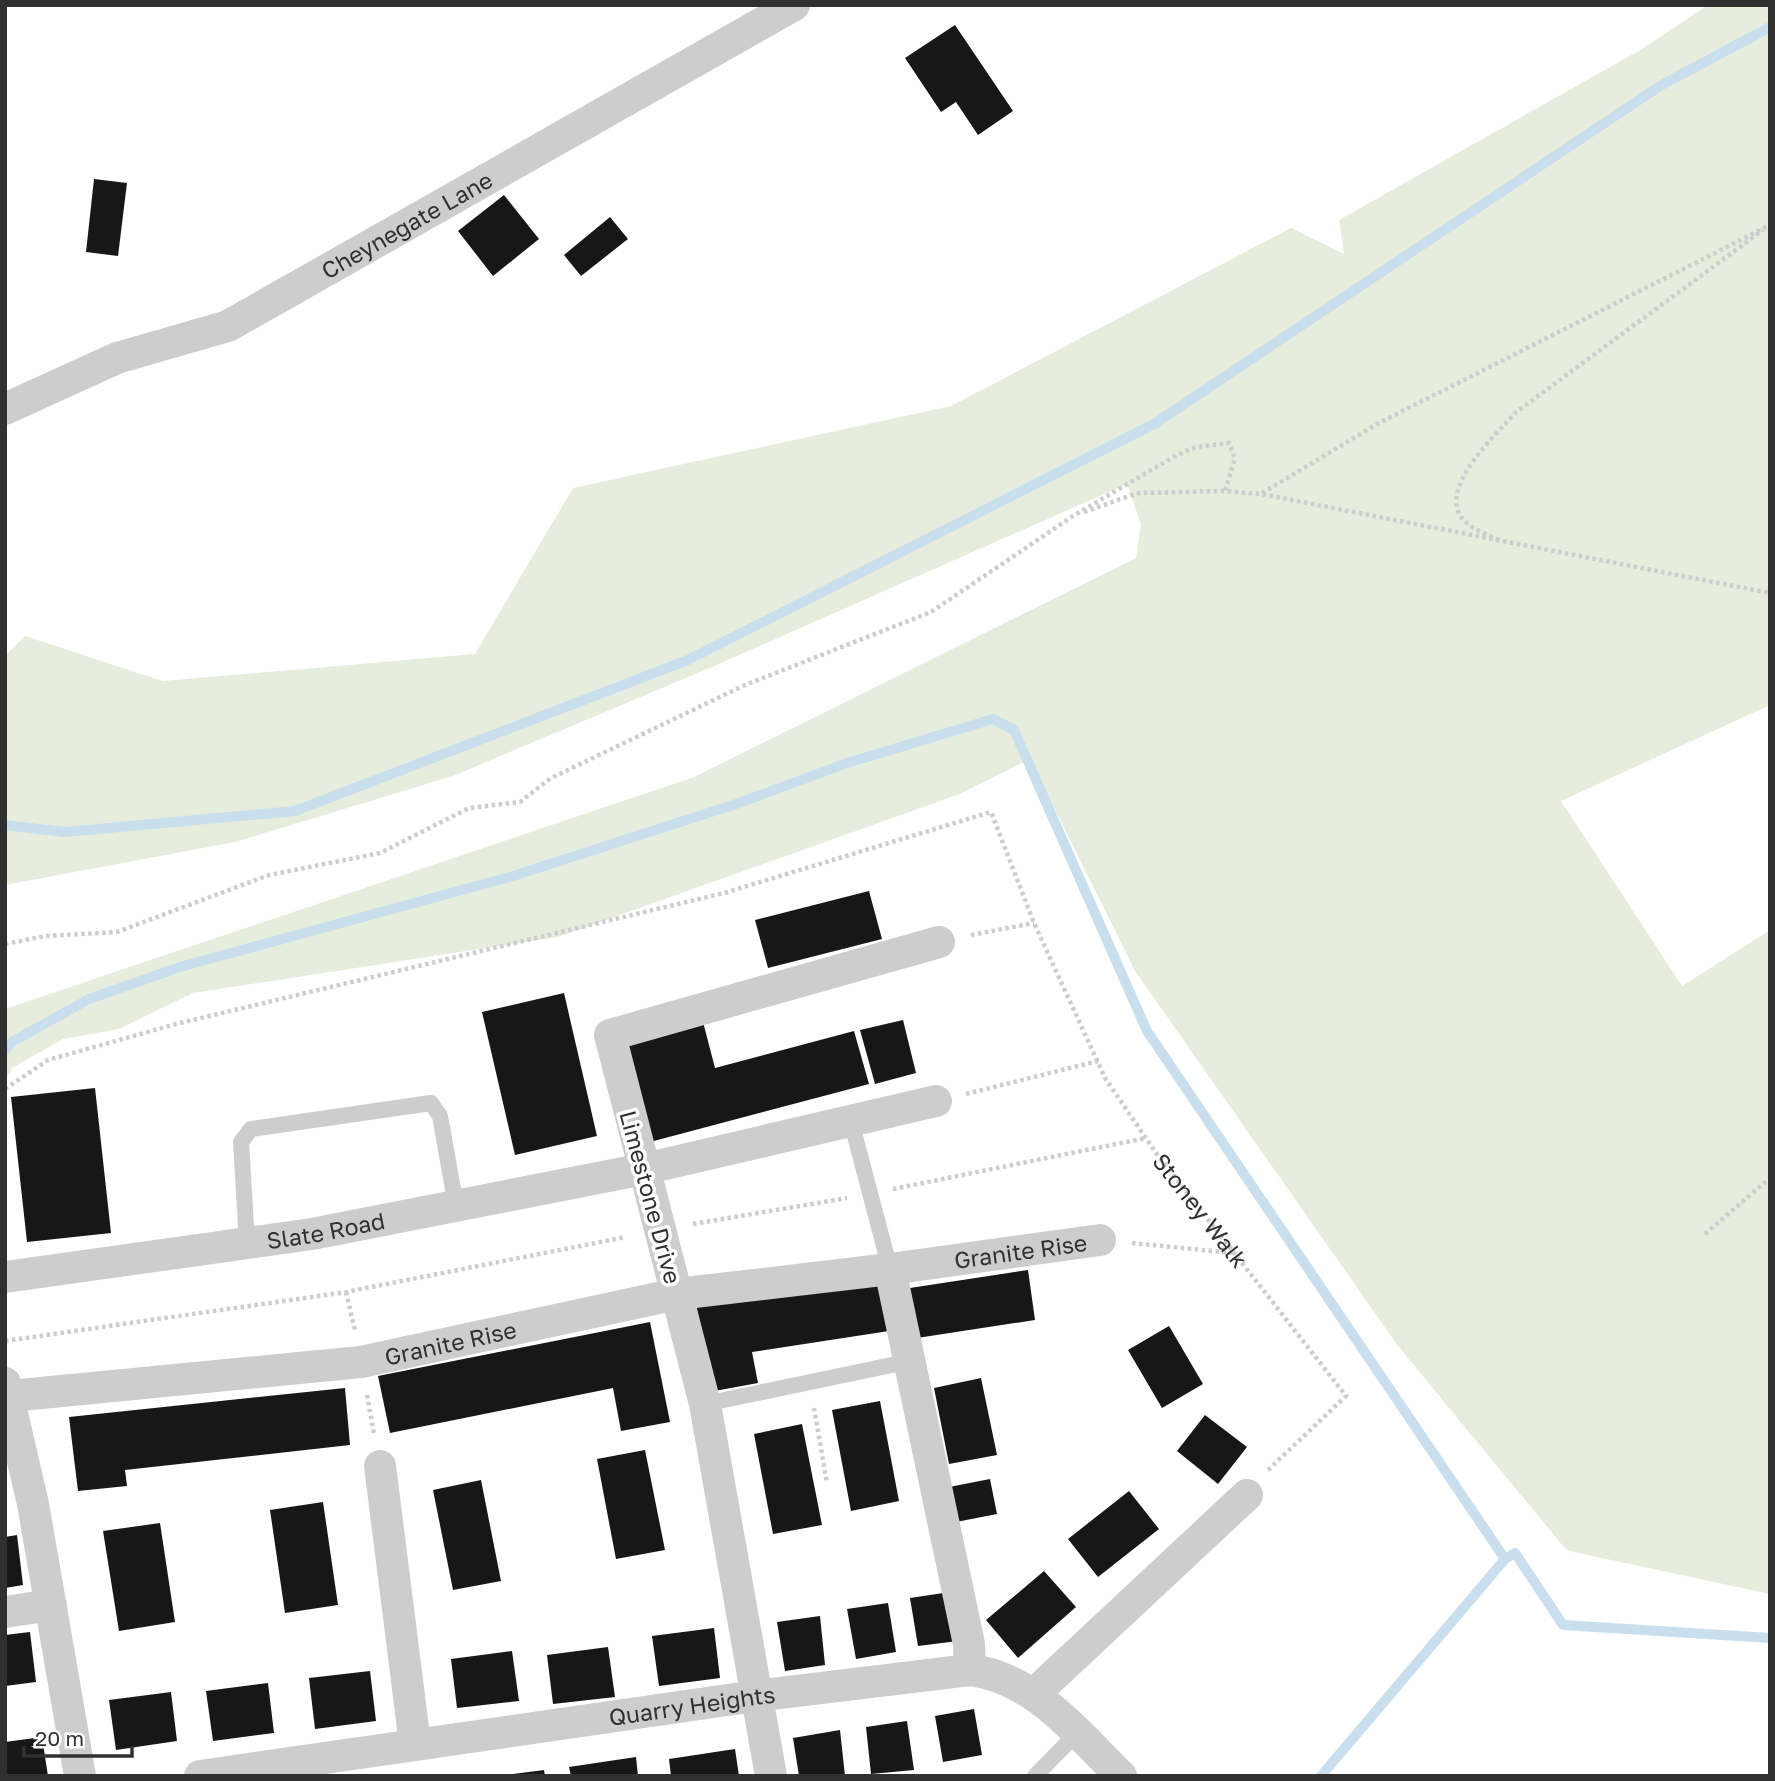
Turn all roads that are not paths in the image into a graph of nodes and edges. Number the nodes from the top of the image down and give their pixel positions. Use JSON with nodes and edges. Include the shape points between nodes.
{"nodes":[{"id":1,"x":794,"y":5,"type":"edge"},
{"id":2,"x":5,"y":409,"type":"edge"},
{"id":3,"x":939,"y":942,"type":"road end"},
{"id":4,"x":936,"y":1101,"type":"road end"},
{"id":5,"x":851,"y":1121,"type":"junction"},
{"id":6,"x":644,"y":1169,"type":"junction"},
{"id":7,"x":456,"y":1206,"type":"junction"},
{"id":8,"x":1100,"y":1240,"type":"road end"},
{"id":9,"x":247,"y":1244,"type":"junction"},
{"id":10,"x":890,"y":1269,"type":"junction"},
{"id":11,"x":5,"y":1277,"type":"edge"},
{"id":12,"x":677,"y":1294,"type":"junction"},
{"id":13,"x":911,"y":1361,"type":"junction"},
{"id":14,"x":8,"y":1389,"type":"edge"},
{"id":15,"x":705,"y":1404,"type":"junction"},
{"id":16,"x":380,"y":1466,"type":"road end"},
{"id":17,"x":1247,"y":1495,"type":"dead end"},
{"id":18,"x":51,"y":1605,"type":"junction"},
{"id":19,"x":5,"y":1612,"type":"edge"},
{"id":20,"x":970,"y":1670,"type":"junction"},
{"id":21,"x":1034,"y":1694,"type":"junction"},
{"id":22,"x":755,"y":1696,"type":"junction"},
{"id":23,"x":1077,"y":1733,"type":"junction"},
{"id":24,"x":415,"y":1744,"type":"junction"},
{"id":25,"x":80,"y":1776,"type":"edge"},
{"id":26,"x":200,"y":1776,"type":"edge"},
{"id":27,"x":771,"y":1776,"type":"edge"},
{"id":28,"x":1035,"y":1776,"type":"edge"},
{"id":29,"x":1121,"y":1776,"type":"edge"}],
"edges":[{"from":1,"to":2,"type":"street","name":"Cheynegate Lane","via":[[228,327],[117,358]]},
{"from":3,"to":6,"type":"street","name":"Limestone Drive","via":[[610,1035]]},
{"from":4,"to":5,"type":"street"},
{"from":5,"to":6,"type":"street"},
{"from":5,"to":10,"type":"lane"},
{"from":6,"to":7,"type":"street","name":"Slate Road"},
{"from":6,"to":12,"type":"street","name":"Limestone Drive"},
{"from":7,"to":9,"type":"street","name":"Slate Road"},
{"from":7,"to":9,"type":"lane","via":[[440,1116],[431,1103],[251,1129],[241,1142]]},
{"from":8,"to":10,"type":"street","name":"Granite Rise"},
{"from":9,"to":11,"type":"street","name":"Slate Road"},
{"from":10,"to":12,"type":"street","name":"Granite Rise"},
{"from":10,"to":13,"type":"street"},
{"from":12,"to":14,"type":"street","name":"Granite Rise","via":[[361,1362]]},
{"from":12,"to":15,"type":"street","name":"Limestone Drive"},
{"from":13,"to":15,"type":"lane"},
{"from":13,"to":20,"type":"street","via":[[969,1644]]},
{"from":14,"to":18,"type":"street"},
{"from":15,"to":22,"type":"street","name":"Limestone Drive"},
{"from":16,"to":24,"type":"street"},
{"from":17,"to":21,"type":"street"},
{"from":18,"to":19,"type":"street"},
{"from":18,"to":25,"type":"street"},
{"from":20,"to":21,"type":"street","name":"Quarry Heights","via":[[992,1672]]},
{"from":20,"to":22,"type":"street","name":"Quarry Heights"},
{"from":21,"to":23,"type":"street","name":"Quarry Heights"},
{"from":22,"to":24,"type":"street","name":"Quarry Heights"},
{"from":22,"to":27,"type":"street","name":"Limestone Drive"},
{"from":23,"to":28,"type":"lane"},
{"from":23,"to":29,"type":"street","name":"Quarry Heights"},
{"from":24,"to":26,"type":"street","name":"Quarry Heights"}]}
